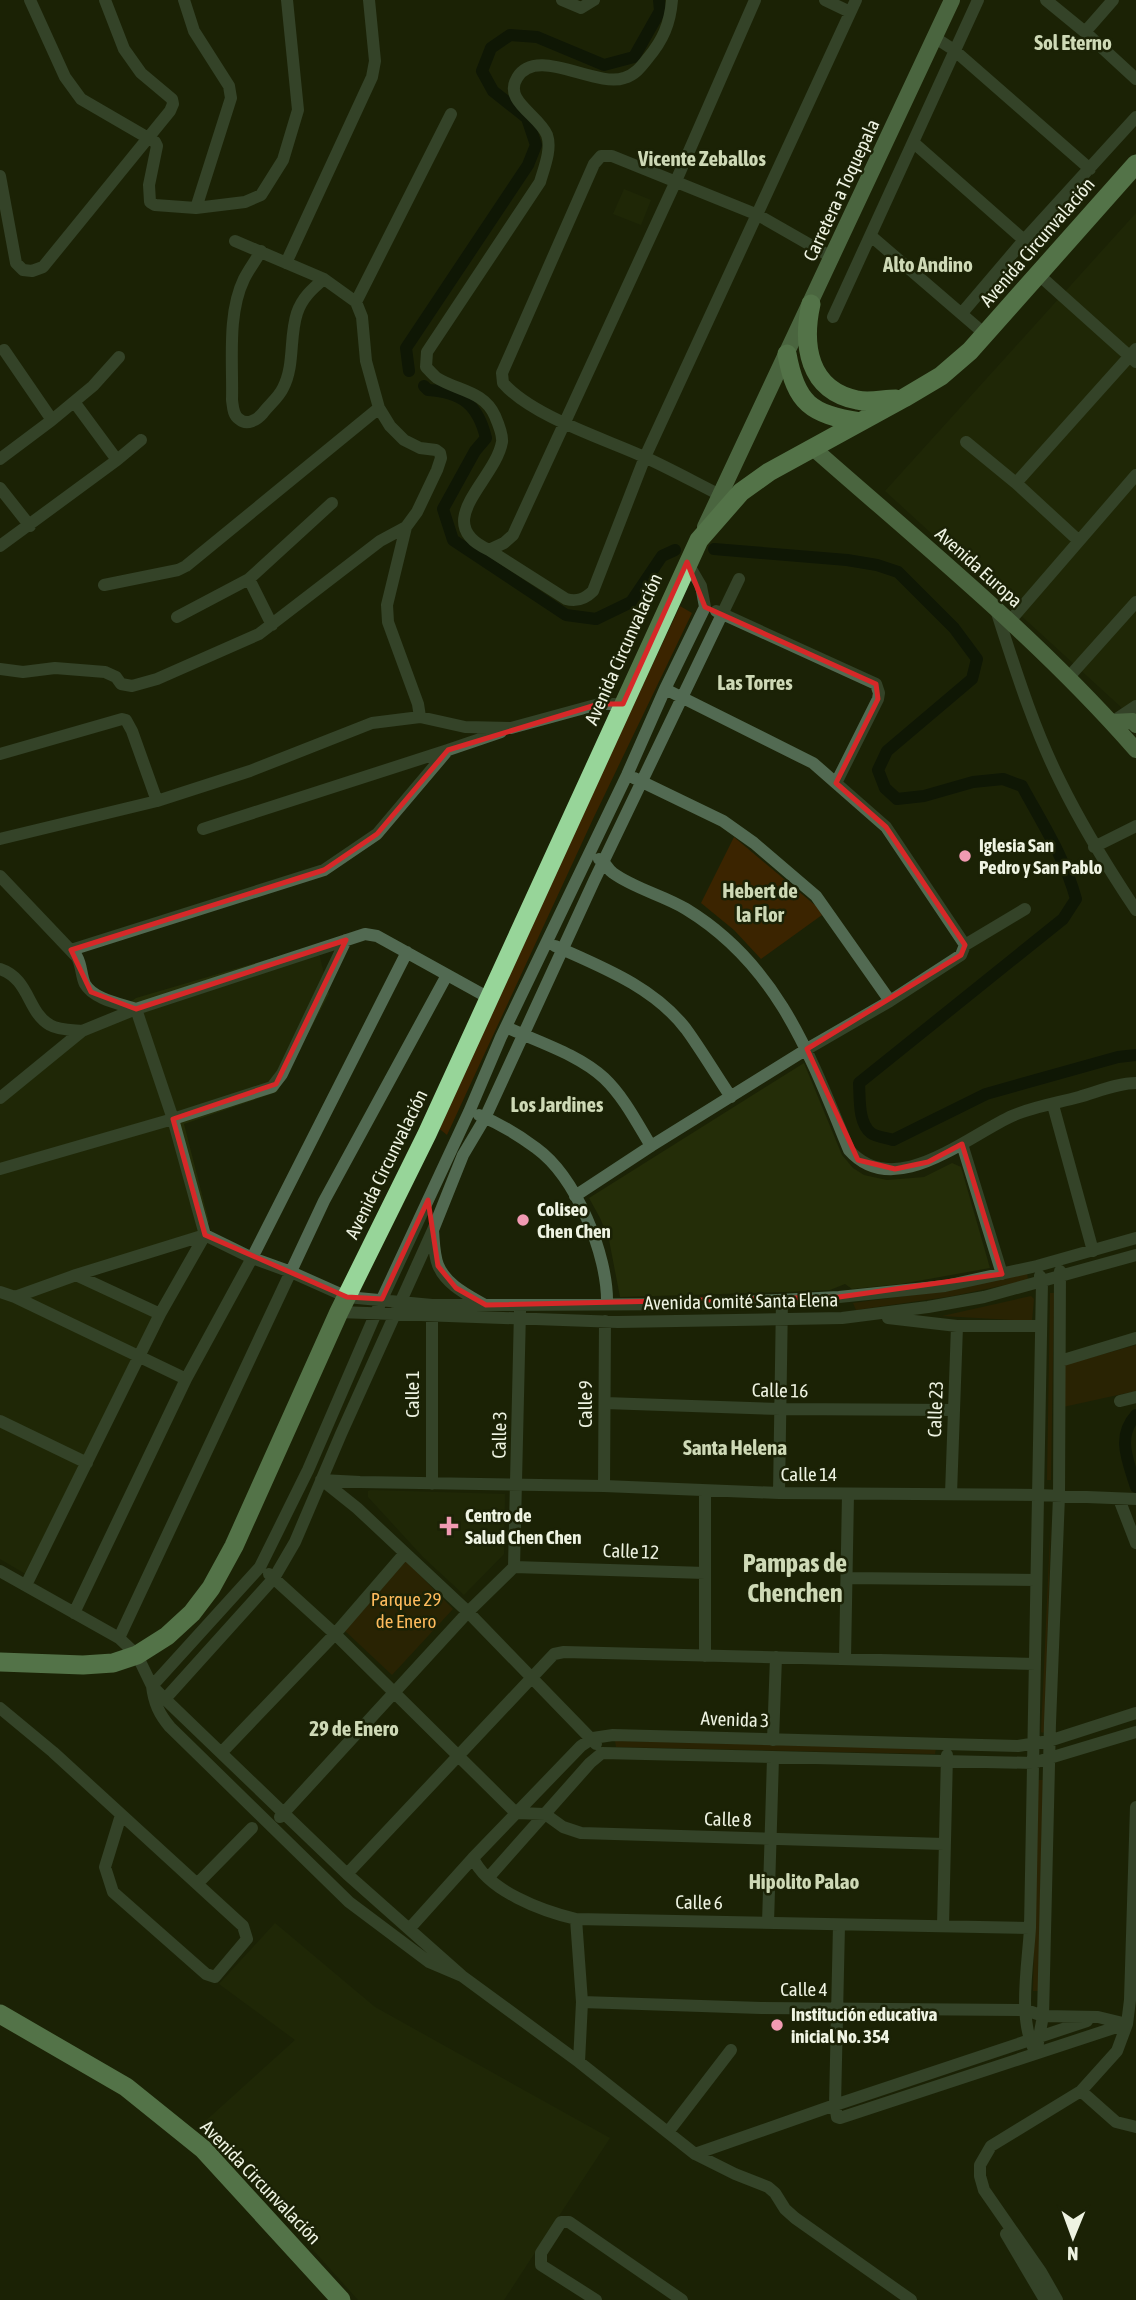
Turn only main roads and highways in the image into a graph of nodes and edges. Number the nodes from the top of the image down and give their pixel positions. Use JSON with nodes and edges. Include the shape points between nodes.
{"nodes":[{"id":1,"x":952,"y":0,"type":"edge"},
{"id":2,"x":1136,"y":164,"type":"edge"},
{"id":3,"x":811,"y":304,"type":"junction"},
{"id":4,"x":787,"y":354,"type":"junction"},
{"id":5,"x":766,"y":397,"type":"joint"},
{"id":6,"x":904,"y":398,"type":"junction"},
{"id":7,"x":860,"y":422,"type":"junction"},
{"id":8,"x":813,"y":448,"type":"junction"},
{"id":9,"x":699,"y":540,"type":"junction"},
{"id":10,"x":1129,"y":721,"type":"edge"},
{"id":11,"x":1136,"y":750,"type":"edge"},
{"id":12,"x":0,"y":1662,"type":"edge"},
{"id":13,"x":0,"y":2014,"type":"edge"},
{"id":14,"x":341,"y":2300,"type":"edge"}],
"edges":[{"from":1,"to":3,"type":"main road","name":"Carretera a Toquepala"},
{"from":2,"to":6,"type":"highway","name":"Avenida Circunvalación","via":[[986,335],[940,376]]},
{"from":3,"to":4,"type":"main road","name":"Carretera a Toquepala"},
{"from":3,"to":6,"type":"highway","via":[[806,326],[808,352],[822,381],[840,395],[859,401]]},
{"from":4,"to":5,"type":"main road","name":"Carretera a Toquepala"},
{"from":4,"to":7,"type":"highway","via":[[800,396],[814,410]]},
{"from":5,"to":9,"type":"main road","name":"Avenida Circunvalación"},
{"from":6,"to":7,"type":"highway","name":"Avenida Circunvalación"},
{"from":7,"to":8,"type":"highway","name":"Avenida Circunvalación"},
{"from":8,"to":9,"type":"highway","name":"Avenida Circunvalación","via":[[741,492]]},
{"from":8,"to":10,"type":"main road","name":"Avenida Europa","via":[[1068,678]]},
{"from":9,"to":12,"type":"highway","name":"Avenida Circunvalación","via":[[427,1134],[211,1588],[167,1636],[136,1655],[113,1663],[83,1665]]},
{"from":10,"to":11,"type":"main road","name":"Avenida Europa"},
{"from":13,"to":14,"type":"highway","name":"Avenida Circunvalación","via":[[126,2087],[203,2149]]}]}
